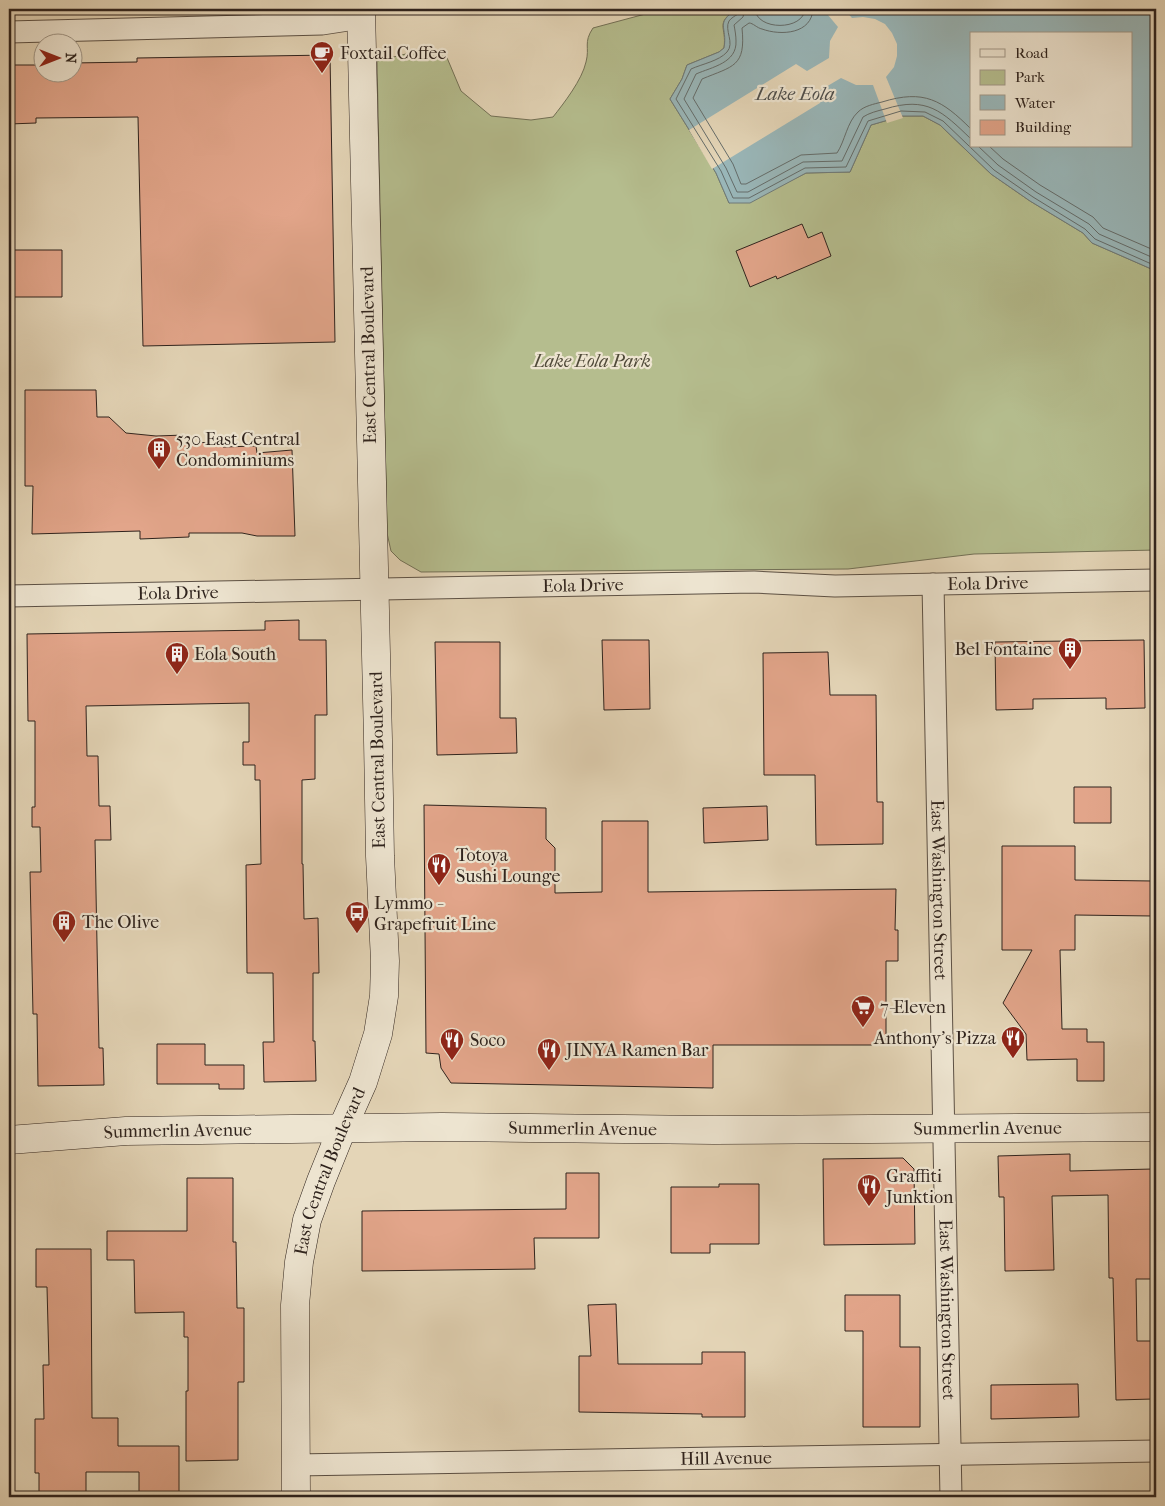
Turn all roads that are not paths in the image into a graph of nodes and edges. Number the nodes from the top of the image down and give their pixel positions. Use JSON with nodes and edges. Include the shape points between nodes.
{"nodes":[{"id":1,"x":361,"y":13,"type":"edge"},
{"id":2,"x":9,"y":32,"type":"edge"},
{"id":3,"x":1156,"y":580,"type":"edge"},
{"id":4,"x":933,"y":584,"type":"junction"},
{"id":5,"x":374,"y":590,"type":"junction"},
{"id":6,"x":9,"y":596,"type":"edge"},
{"id":7,"x":1156,"y":1127,"type":"edge"},
{"id":8,"x":944,"y":1128,"type":"junction"},
{"id":9,"x":342,"y":1129,"type":"junction"},
{"id":10,"x":9,"y":1140,"type":"edge"},
{"id":11,"x":1156,"y":1451,"type":"edge"},
{"id":12,"x":950,"y":1455,"type":"junction"},
{"id":13,"x":295,"y":1465,"type":"junction"},
{"id":14,"x":296,"y":1497,"type":"edge"},
{"id":15,"x":950,"y":1497,"type":"edge"}],
"edges":[{"from":1,"to":2,"type":"street","via":[[322,24]]},
{"from":1,"to":5,"type":"street","name":"East Central Boulevard"},
{"from":3,"to":4,"type":"street","name":"Eola Drive"},
{"from":4,"to":5,"type":"street","name":"Eola Drive","via":[[835,586],[754,582]]},
{"from":4,"to":8,"type":"street","name":"East Washington Street"},
{"from":5,"to":6,"type":"street","name":"Eola Drive"},
{"from":5,"to":9,"type":"street","name":"East Central Boulevard","via":[[384,996],[378,1034],[363,1082]]},
{"from":7,"to":8,"type":"street","name":"Summerlin Avenue"},
{"from":8,"to":9,"type":"street","name":"Summerlin Avenue"},
{"from":8,"to":12,"type":"street","name":"East Washington Street"},
{"from":9,"to":10,"type":"street","name":"Summerlin Avenue","via":[[126,1131]]},
{"from":9,"to":13,"type":"street","name":"East Central Boulevard","via":[[307,1220],[299,1262],[295,1305]]},
{"from":11,"to":12,"type":"street","name":"Hill Avenue"},
{"from":12,"to":13,"type":"street","name":"Hill Avenue"},
{"from":12,"to":15,"type":"street","name":"East Washington Street"},
{"from":13,"to":14,"type":"street","name":"East Central Boulevard"}]}
